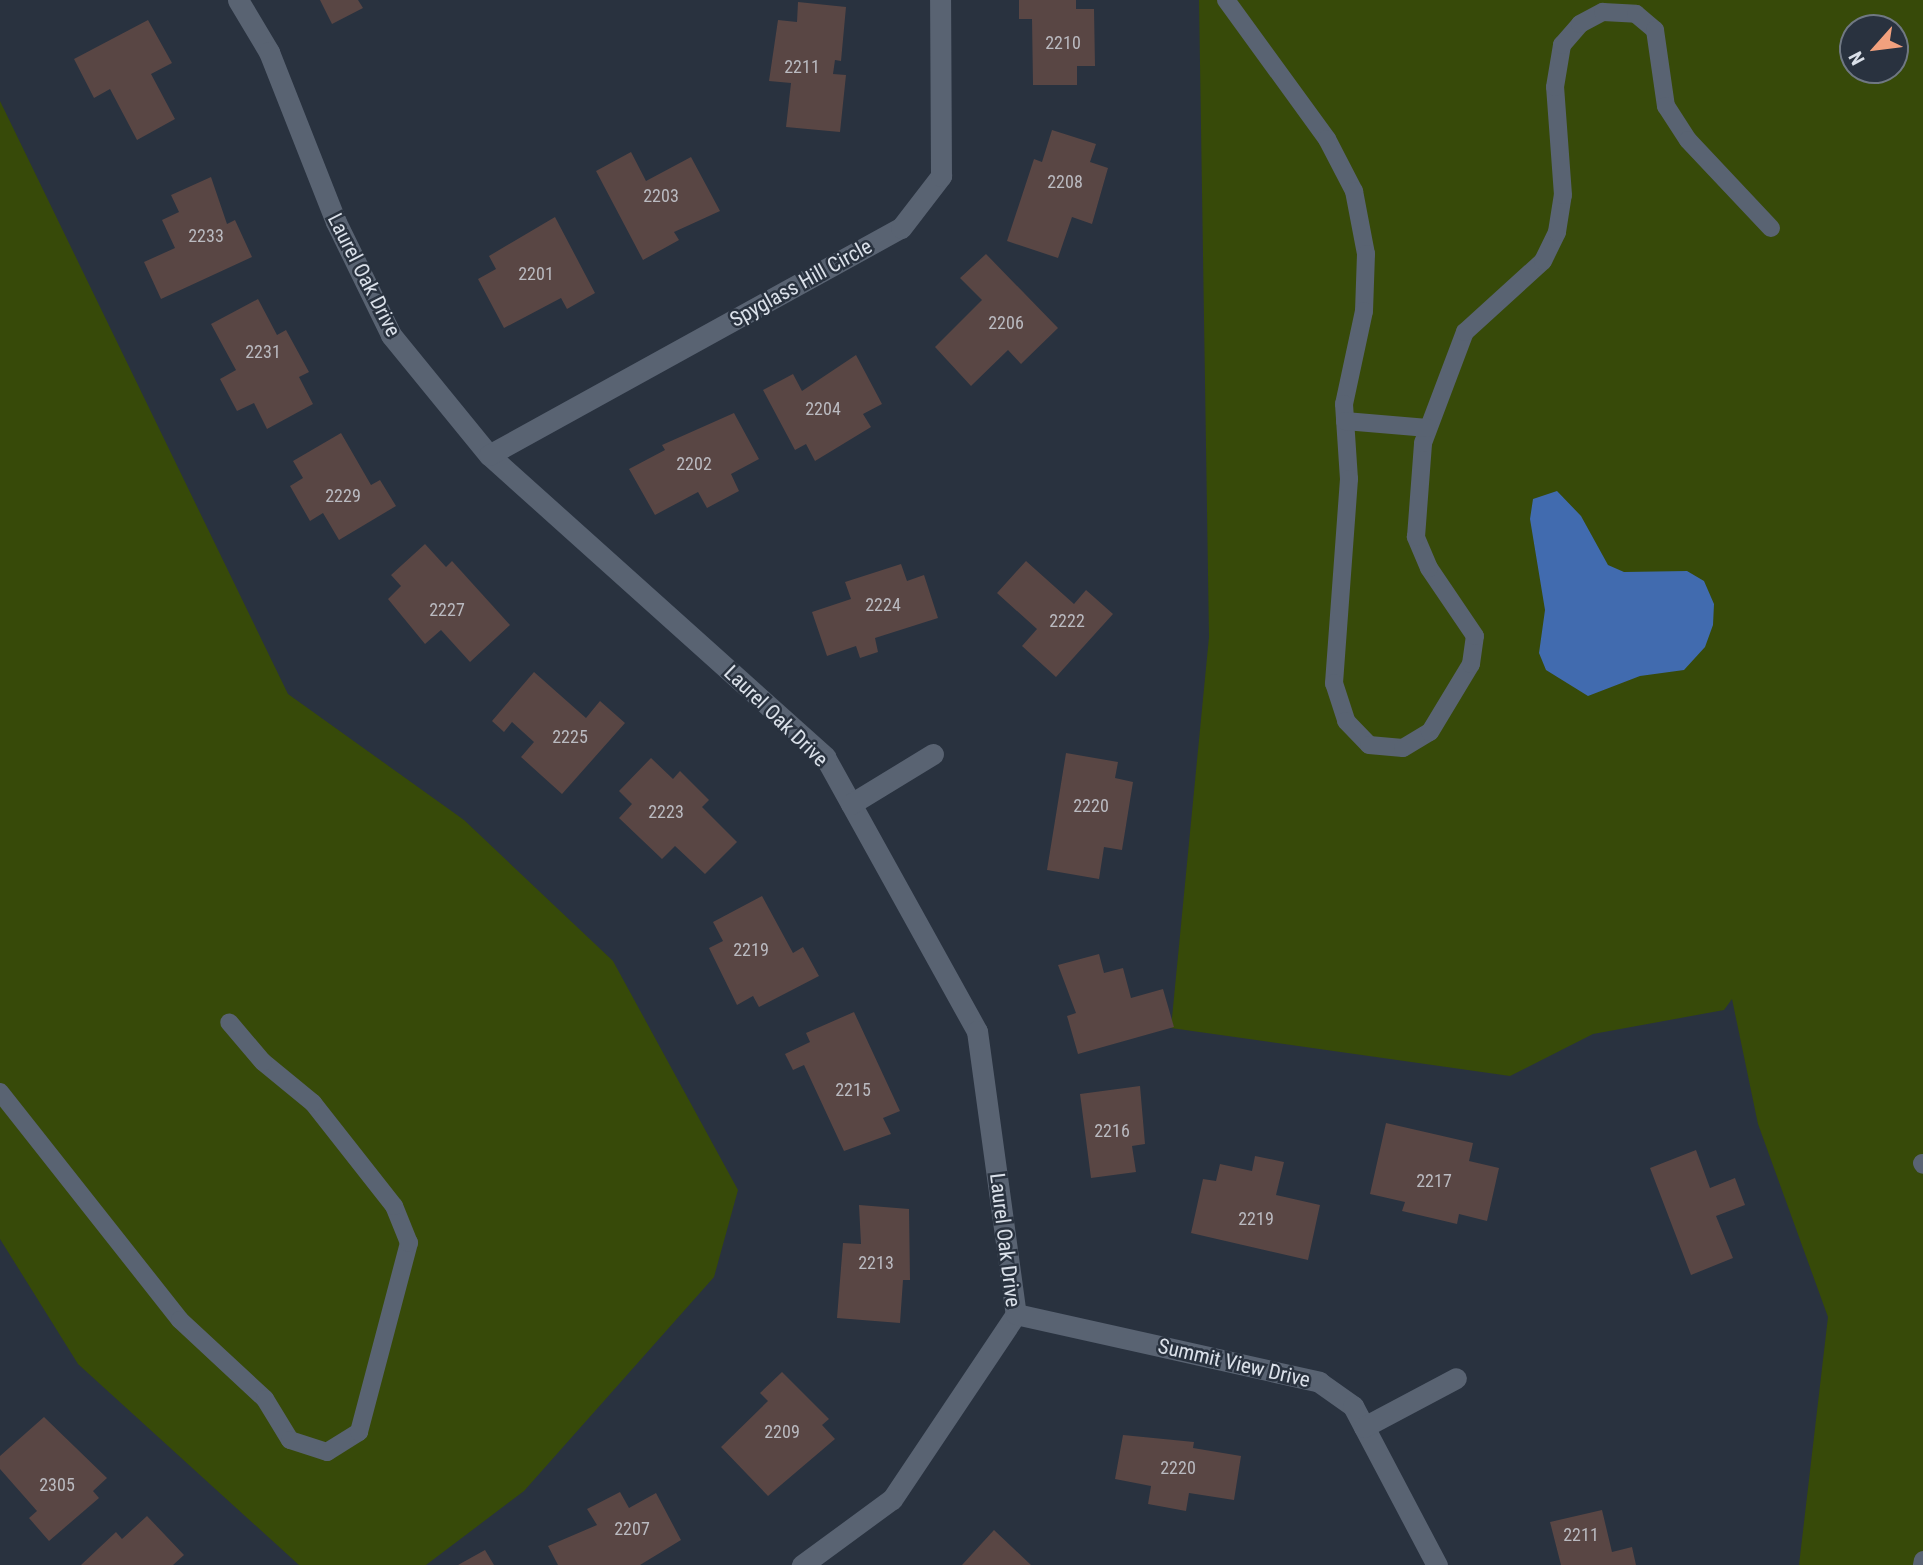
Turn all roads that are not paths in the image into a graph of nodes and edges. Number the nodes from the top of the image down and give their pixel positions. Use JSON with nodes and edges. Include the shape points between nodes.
{"nodes":[{"id":1,"x":238,"y":0,"type":"edge"},
{"id":2,"x":940,"y":0,"type":"edge"},
{"id":3,"x":1226,"y":0,"type":"edge"},
{"id":4,"x":1771,"y":228,"type":"dead end"},
{"id":5,"x":1345,"y":421,"type":"junction"},
{"id":6,"x":1428,"y":428,"type":"junction"},
{"id":7,"x":489,"y":455,"type":"junction"},
{"id":8,"x":933,"y":754,"type":"dead end"},
{"id":9,"x":851,"y":804,"type":"junction"},
{"id":10,"x":229,"y":1022,"type":"dead end"},
{"id":11,"x":0,"y":1092,"type":"edge"},
{"id":12,"x":1016,"y":1314,"type":"junction"},
{"id":13,"x":1456,"y":1378,"type":"dead end"},
{"id":14,"x":1364,"y":1427,"type":"junction"},
{"id":15,"x":802,"y":1565,"type":"edge"},
{"id":16,"x":1437,"y":1565,"type":"edge"}],
"edges":[{"from":1,"to":7,"type":"street","name":"Laurel Oak Drive","via":[[269,52],[336,222],[391,335]]},
{"from":2,"to":7,"type":"street","name":"Spyglass Hill Circle","via":[[942,176],[901,228]]},
{"from":3,"to":5,"type":"lane","via":[[1328,139],[1354,191],[1366,254],[1364,299]]},
{"from":4,"to":6,"type":"lane","via":[[1688,140],[1667,106],[1655,30],[1636,14],[1604,12],[1580,24],[1562,45],[1556,87],[1563,195],[1557,233],[1543,261],[1465,332]]},
{"from":5,"to":6,"type":"lane"},
{"from":5,"to":6,"type":"lane","via":[[1347,520],[1334,683],[1346,721],[1369,745],[1403,748],[1430,732],[1471,664],[1475,636],[1429,568],[1416,537],[1415,498]]},
{"from":7,"to":9,"type":"street","name":"Laurel Oak Drive","via":[[825,757]]},
{"from":8,"to":9,"type":"street"},
{"from":9,"to":12,"type":"street","name":"Laurel Oak Drive","via":[[977,1031]]},
{"from":10,"to":11,"type":"lane","via":[[262,1062],[313,1102],[394,1206],[409,1243],[359,1432],[327,1452],[290,1440],[265,1399],[180,1320]]},
{"from":12,"to":14,"type":"street","name":"Summit View Drive","via":[[1319,1382],[1353,1406]]},
{"from":12,"to":15,"type":"street","name":"Laurel Oak Drive","via":[[892,1499]]},
{"from":13,"to":14,"type":"street"},
{"from":14,"to":16,"type":"street","name":"Summit View Drive"}]}
